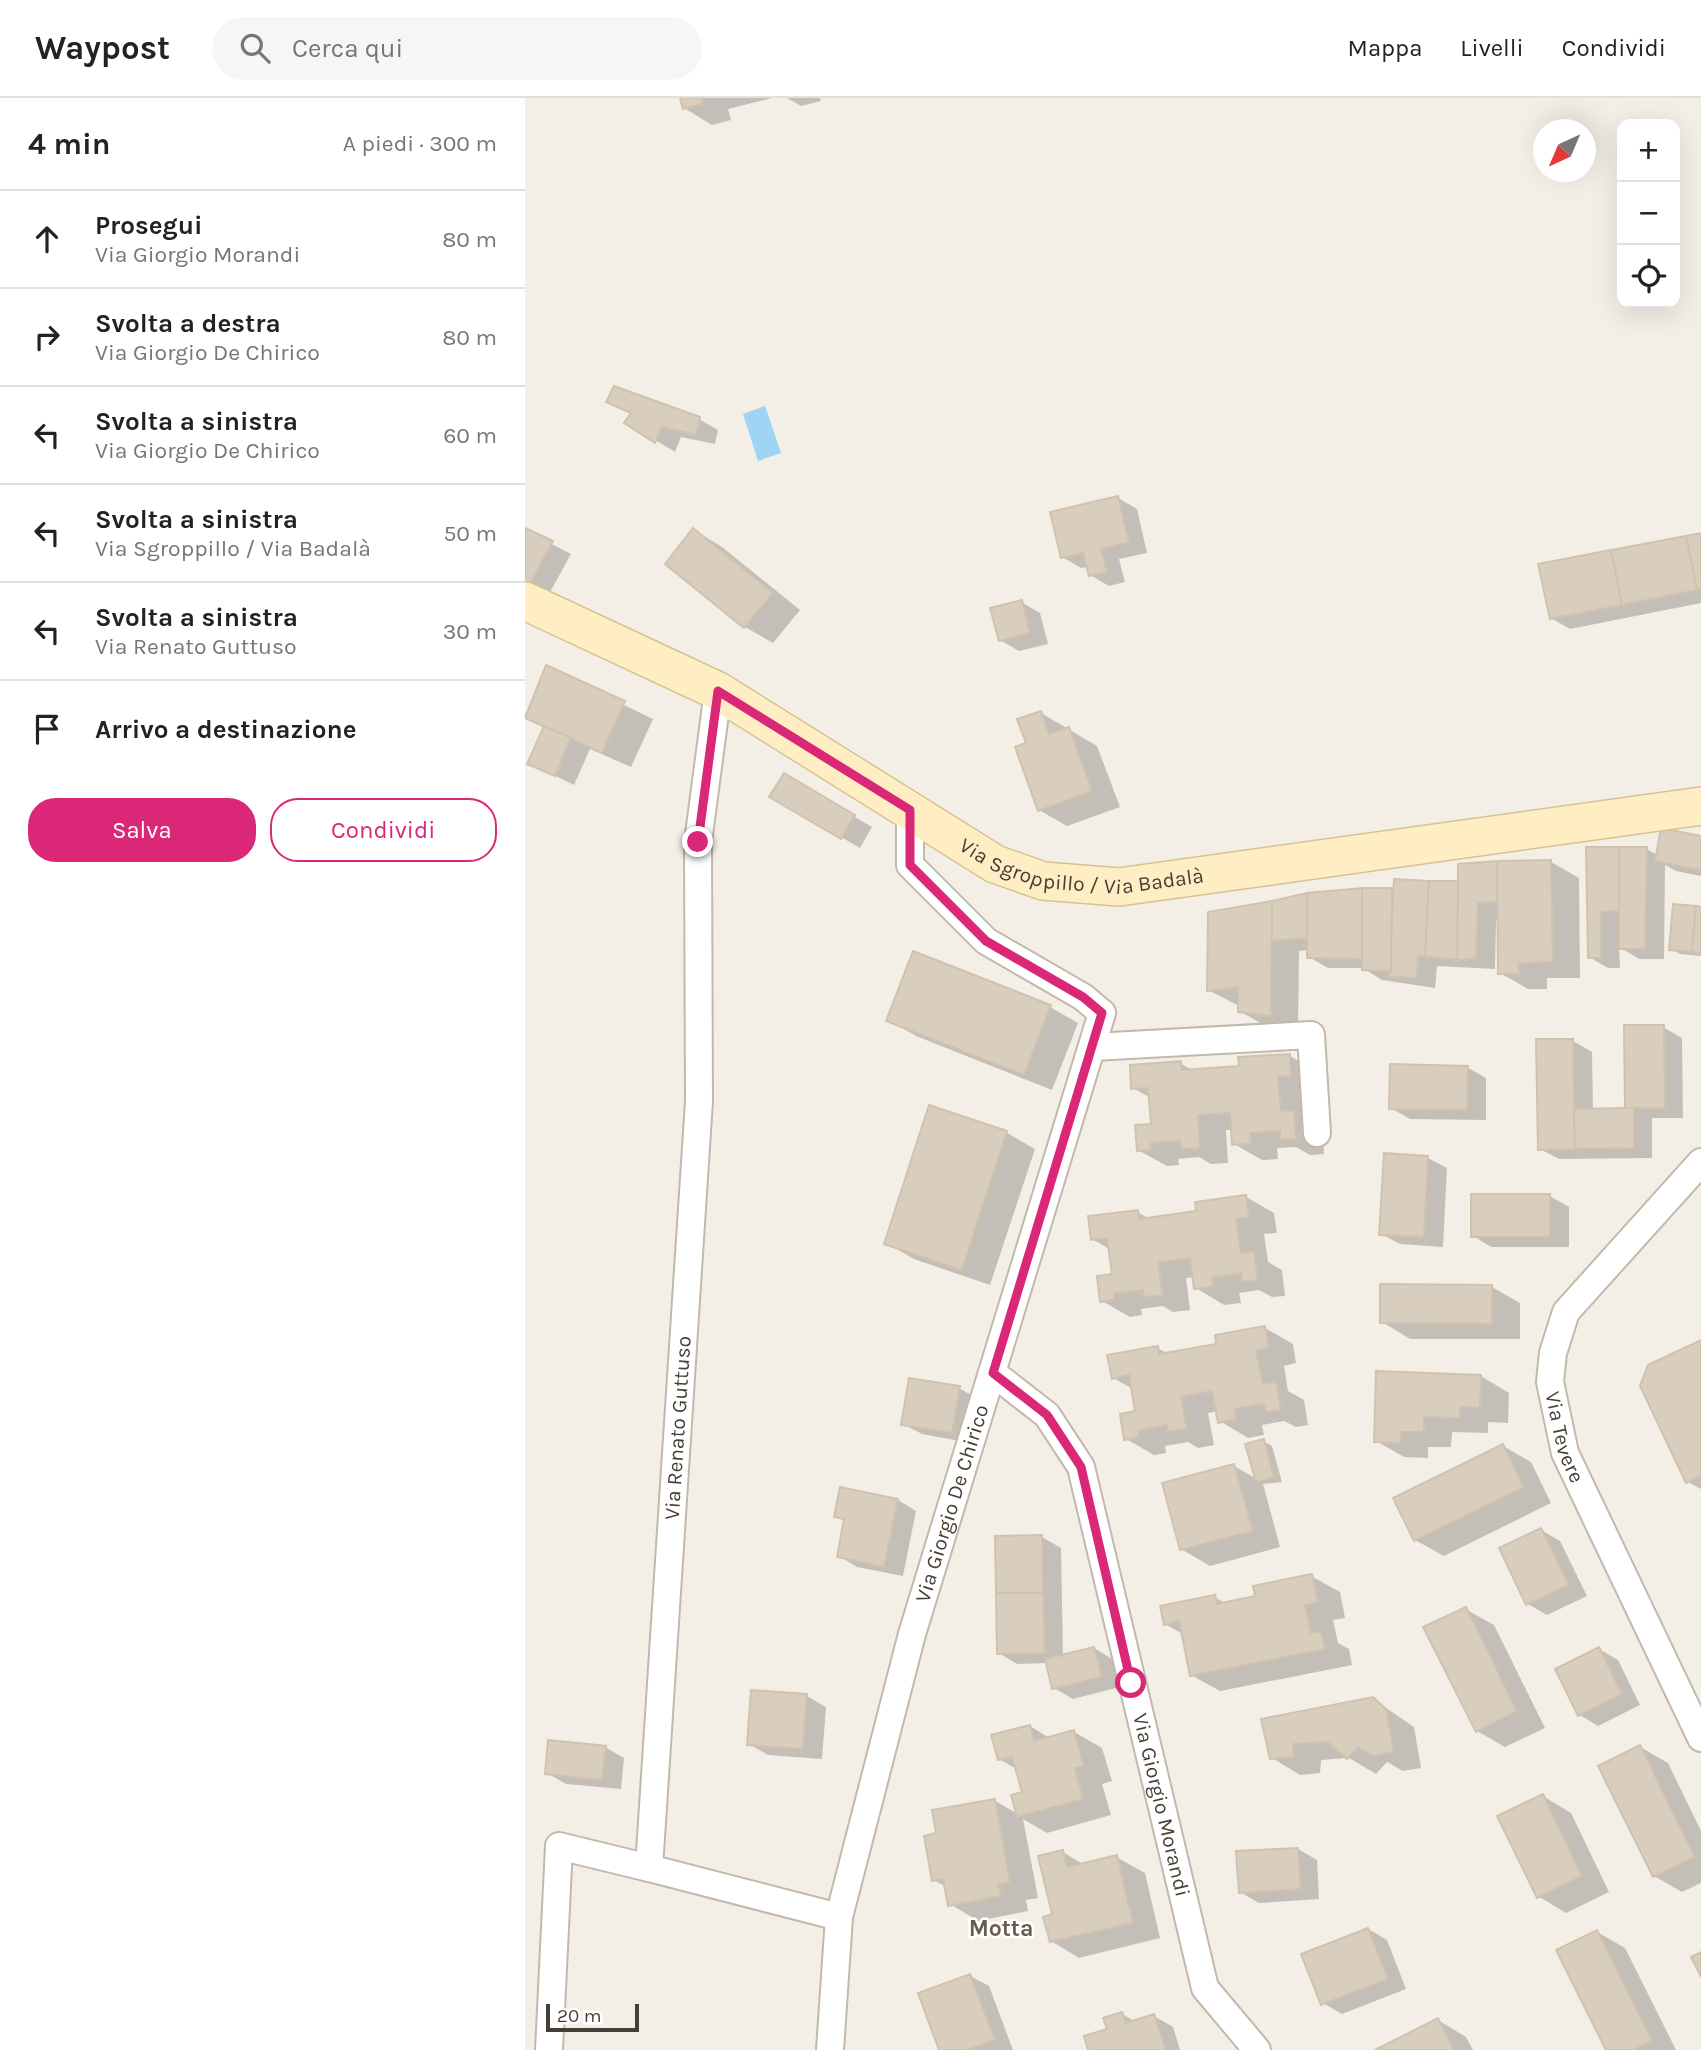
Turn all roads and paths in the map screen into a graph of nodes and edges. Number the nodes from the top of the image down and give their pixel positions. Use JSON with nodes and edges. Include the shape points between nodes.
{"nodes":[{"id":1,"x":525,"y":601,"type":"edge"},
{"id":2,"x":718,"y":691,"type":"junction"},
{"id":3,"x":1701,"y":806,"type":"edge"},
{"id":4,"x":910,"y":810,"type":"junction"},
{"id":5,"x":1093,"y":1047,"type":"junction"},
{"id":6,"x":1317,"y":1133,"type":"dead end"},
{"id":7,"x":1701,"y":1162,"type":"edge"},
{"id":8,"x":993,"y":1373,"type":"junction"},
{"id":9,"x":1701,"y":1738,"type":"edge"},
{"id":10,"x":649,"y":1868,"type":"junction"},
{"id":11,"x":839,"y":1917,"type":"junction"},
{"id":12,"x":549,"y":2050,"type":"edge"},
{"id":13,"x":830,"y":2050,"type":"edge"},
{"id":14,"x":1257,"y":2050,"type":"edge"}],
"edges":[{"from":1,"to":2,"type":"main road","name":"Via Sgroppillo / Via Badalà"},
{"from":2,"to":4,"type":"main road","name":"Via Sgroppillo / Via Badalà"},
{"from":2,"to":10,"type":"street","name":"Via Renato Guttuso","via":[[698,842],[699,1101]]},
{"from":3,"to":4,"type":"main road","name":"Via Sgroppillo / Via Badalà","via":[[1119,887],[1043,881],[995,864]]},
{"from":4,"to":5,"type":"street","name":"Via Giorgio De Chirico","via":[[910,865],[986,941],[1083,997],[1102,1013]]},
{"from":5,"to":6,"type":"street","via":[[1311,1035]]},
{"from":5,"to":8,"type":"street","name":"Via Giorgio De Chirico"},
{"from":7,"to":9,"type":"street","name":"Via Tevere","via":[[1566,1312],[1553,1353],[1550,1382],[1565,1453]]},
{"from":8,"to":11,"type":"street","name":"Via Giorgio De Chirico","via":[[912,1634]]},
{"from":8,"to":14,"type":"street","name":"Via Giorgio Morandi","via":[[1047,1415],[1081,1467],[1205,1988]]},
{"from":10,"to":11,"type":"street"},
{"from":10,"to":12,"type":"street","via":[[559,1846]]},
{"from":11,"to":13,"type":"street","name":"Via Giorgio De Chirico"}]}
